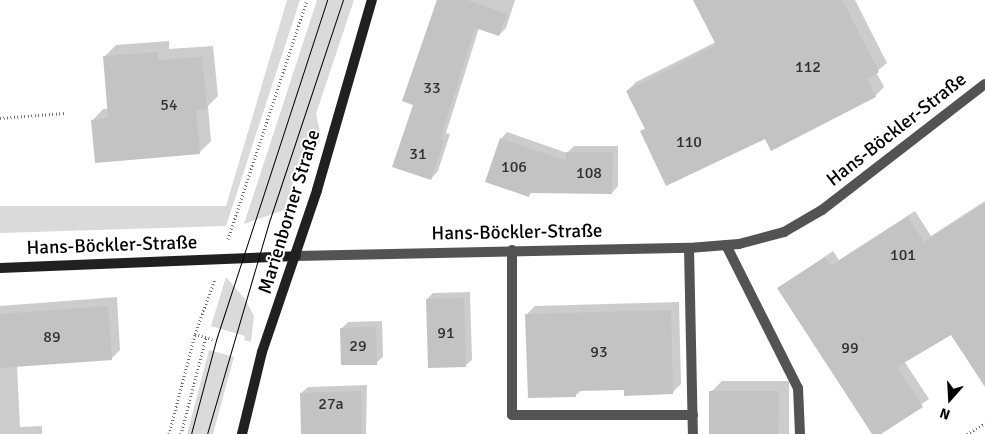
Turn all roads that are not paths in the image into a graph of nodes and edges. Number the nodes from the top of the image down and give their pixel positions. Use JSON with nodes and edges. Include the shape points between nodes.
{"nodes":[{"id":1,"x":372,"y":0,"type":"edge"},
{"id":2,"x":985,"y":84,"type":"edge"},
{"id":3,"x":726,"y":245,"type":"junction"},
{"id":4,"x":689,"y":248,"type":"junction"},
{"id":5,"x":512,"y":250,"type":"junction"},
{"id":6,"x":296,"y":256,"type":"junction"},
{"id":7,"x":0,"y":268,"type":"edge"},
{"id":8,"x":693,"y":415,"type":"junction"},
{"id":9,"x":242,"y":434,"type":"edge"},
{"id":10,"x":693,"y":434,"type":"edge"},
{"id":11,"x":800,"y":434,"type":"edge"}],
"edges":[{"from":1,"to":6,"type":"street","name":"Marienborner Straße"},
{"from":2,"to":3,"type":"street","name":"Hans-Böckler-Straße","via":[[822,210],[784,232]]},
{"from":3,"to":4,"type":"street","name":"Hans-Böckler-Straße"},
{"from":3,"to":11,"type":"street","via":[[798,388]]},
{"from":4,"to":5,"type":"street","name":"Hans-Böckler-Straße"},
{"from":4,"to":8,"type":"street"},
{"from":5,"to":6,"type":"street","name":"Hans-Böckler-Straße"},
{"from":5,"to":8,"type":"street","via":[[512,415]]},
{"from":6,"to":7,"type":"street","name":"Hans-Böckler-Straße"},
{"from":6,"to":9,"type":"street","name":"Marienborner Straße","via":[[262,352]]},
{"from":8,"to":10,"type":"street"}]}
